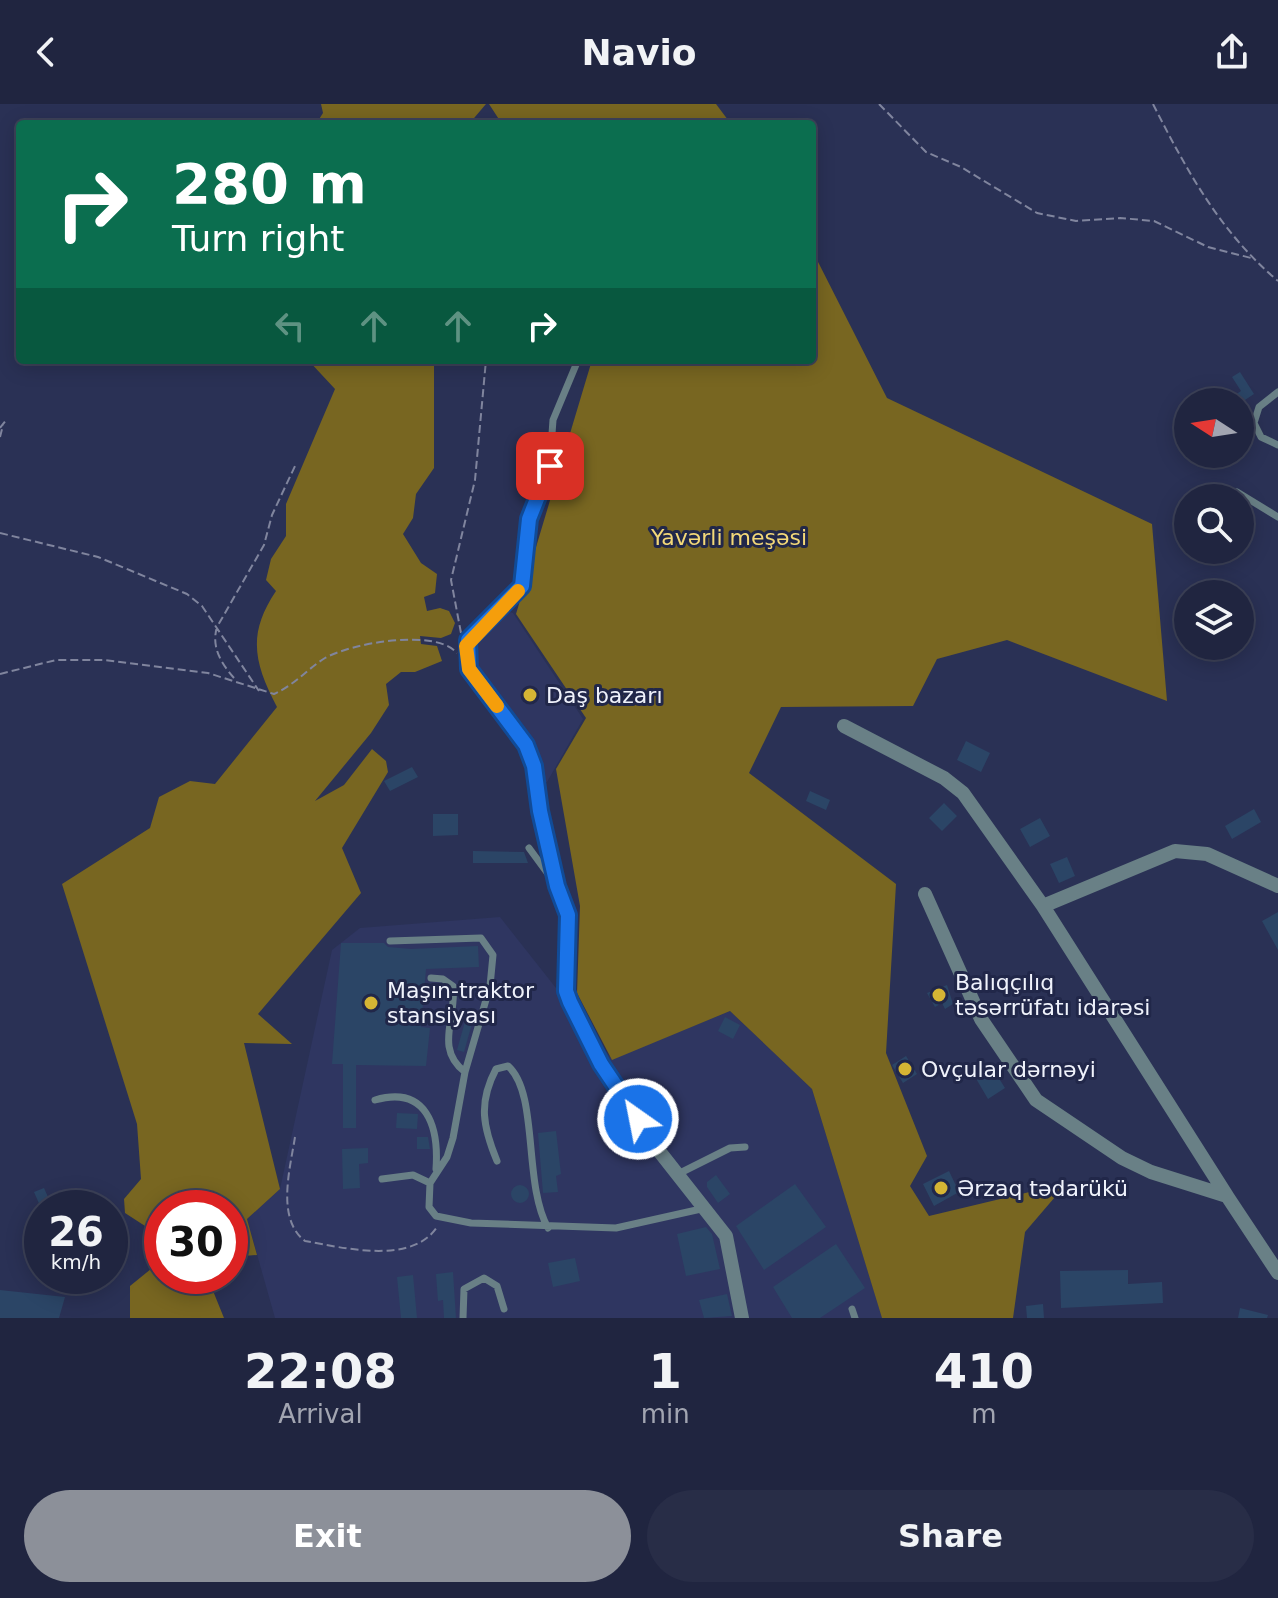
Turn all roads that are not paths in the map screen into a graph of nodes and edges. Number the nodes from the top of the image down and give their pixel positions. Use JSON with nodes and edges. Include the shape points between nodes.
{"nodes":[{"id":1,"x":576,"y":364,"type":"edge"},
{"id":2,"x":1278,"y":392,"type":"edge"},
{"id":3,"x":1278,"y":445,"type":"edge"},
{"id":4,"x":1254,"y":502,"type":"edge"},
{"id":5,"x":1278,"y":517,"type":"edge"},
{"id":6,"x":469,"y":669,"type":"joint"},
{"id":7,"x":844,"y":726,"type":"dead end"},
{"id":8,"x":529,"y":848,"type":"dead end"},
{"id":9,"x":557,"y":886,"type":"junction"},
{"id":10,"x":1278,"y":886,"type":"edge"},
{"id":11,"x":925,"y":894,"type":"dead end"},
{"id":12,"x":1043,"y":906,"type":"junction"},
{"id":13,"x":390,"y":941,"type":"dead end"},
{"id":14,"x":431,"y":978,"type":"dead end"},
{"id":15,"x":465,"y":1072,"type":"junction"},
{"id":16,"x":375,"y":1100,"type":"dead end"},
{"id":17,"x":745,"y":1147,"type":"dead end"},
{"id":18,"x":497,"y":1161,"type":"dead end"},
{"id":19,"x":435,"y":1171,"type":"junction"},
{"id":20,"x":676,"y":1175,"type":"junction"},
{"id":21,"x":382,"y":1179,"type":"dead end"},
{"id":22,"x":430,"y":1183,"type":"junction"},
{"id":23,"x":1227,"y":1196,"type":"junction"},
{"id":24,"x":701,"y":1209,"type":"junction"},
{"id":25,"x":548,"y":1228,"type":"junction"},
{"id":26,"x":1278,"y":1273,"type":"edge"},
{"id":27,"x":504,"y":1309,"type":"dead end"},
{"id":28,"x":852,"y":1309,"type":"dead end"},
{"id":29,"x":463,"y":1318,"type":"edge"},
{"id":30,"x":742,"y":1318,"type":"edge"},
{"id":31,"x":855,"y":1318,"type":"edge"}],
"edges":[{"from":1,"to":6,"type":"lane","via":[[553,420],[549,475],[529,519],[522,586],[468,640]]},
{"from":2,"to":3,"type":"lane","via":[[1259,407],[1254,423],[1261,437]]},
{"from":4,"to":5,"type":"lane"},
{"from":6,"to":9,"type":"street","via":[[531,755]]},
{"from":7,"to":12,"type":"street","via":[[963,793]]},
{"from":8,"to":9,"type":"lane"},
{"from":9,"to":20,"type":"street","via":[[568,915],[566,991],[574,1014]]},
{"from":10,"to":12,"type":"street","via":[[1207,854],[1175,851]]},
{"from":11,"to":23,"type":"street","via":[[981,1019],[1036,1100],[1122,1158]]},
{"from":12,"to":23,"type":"street"},
{"from":13,"to":15,"type":"lane","via":[[481,938],[492,950],[490,986]]},
{"from":14,"to":15,"type":"lane","via":[[451,981],[453,986],[447,1045]]},
{"from":15,"to":19,"type":"lane","via":[[453,1138]]},
{"from":16,"to":19,"type":"lane","via":[[402,1097],[428,1114],[435,1132]]},
{"from":17,"to":20,"type":"lane","via":[[730,1148]]},
{"from":18,"to":25,"type":"lane","via":[[486,1135],[484,1096],[496,1069],[508,1066],[518,1075],[529,1121],[530,1168],[539,1213]]},
{"from":19,"to":22,"type":"lane"},
{"from":20,"to":24,"type":"street"},
{"from":21,"to":22,"type":"lane","via":[[413,1175]]},
{"from":22,"to":25,"type":"lane","via":[[429,1207],[442,1219]]},
{"from":23,"to":26,"type":"street"},
{"from":24,"to":25,"type":"lane","via":[[616,1228]]},
{"from":24,"to":30,"type":"street","via":[[726,1236]]},
{"from":27,"to":29,"type":"lane","via":[[497,1286],[484,1278],[464,1289]]},
{"from":28,"to":31,"type":"lane"}]}
